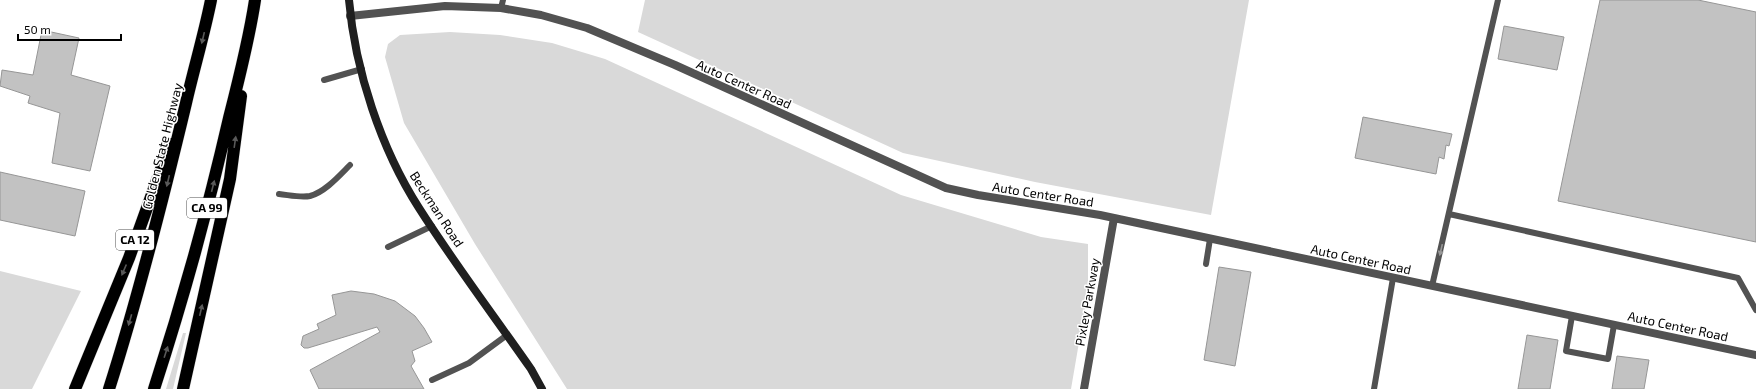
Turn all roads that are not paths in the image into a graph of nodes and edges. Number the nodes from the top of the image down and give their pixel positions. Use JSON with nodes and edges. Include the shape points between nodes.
{"nodes":[{"id":1,"x":211,"y":0,"type":"edge"},
{"id":2,"x":256,"y":0,"type":"edge"},
{"id":3,"x":349,"y":0,"type":"edge"},
{"id":4,"x":1498,"y":0,"type":"edge"},
{"id":5,"x":502,"y":4,"type":"edge"},
{"id":6,"x":350,"y":16,"type":"junction"},
{"id":7,"x":251,"y":24,"type":"junction"},
{"id":8,"x":362,"y":69,"type":"junction"},
{"id":9,"x":324,"y":80,"type":"dead end"},
{"id":10,"x":190,"y":88,"type":"junction"},
{"id":11,"x":350,"y":165,"type":"dead end"},
{"id":12,"x":279,"y":194,"type":"dead end"},
{"id":13,"x":1449,"y":214,"type":"junction"},
{"id":14,"x":1114,"y":218,"type":"junction"},
{"id":15,"x":432,"y":226,"type":"junction"},
{"id":16,"x":1210,"y":239,"type":"junction"},
{"id":17,"x":388,"y":248,"type":"dead end"},
{"id":18,"x":1206,"y":264,"type":"dead end"},
{"id":19,"x":1393,"y":278,"type":"junction"},
{"id":20,"x":1432,"y":286,"type":"junction"},
{"id":21,"x":1756,"y":310,"type":"edge"},
{"id":22,"x":1572,"y":316,"type":"junction"},
{"id":23,"x":1614,"y":325,"type":"junction"},
{"id":24,"x":507,"y":335,"type":"junction"},
{"id":25,"x":1756,"y":355,"type":"edge"},
{"id":26,"x":432,"y":380,"type":"dead end"},
{"id":27,"x":75,"y":389,"type":"edge"},
{"id":28,"x":108,"y":389,"type":"edge"},
{"id":29,"x":154,"y":389,"type":"edge"},
{"id":30,"x":183,"y":389,"type":"edge"},
{"id":31,"x":542,"y":389,"type":"edge"},
{"id":32,"x":1084,"y":389,"type":"edge"},
{"id":33,"x":1374,"y":389,"type":"edge"}],
"edges":[{"from":1,"to":10,"type":"highway","name":"Golden State Highway","one_way":true},
{"from":2,"to":7,"type":"highway","number":"CA 99"},
{"from":3,"to":6,"type":"street","name":"Beckman Road"},
{"from":4,"to":13,"type":"lane"},
{"from":5,"to":6,"type":"street","name":"Auto Center Road","via":[[445,6]]},
{"from":5,"to":14,"type":"street","name":"Auto Center Road","via":[[587,28],[682,68],[946,188]]},
{"from":6,"to":8,"type":"street","name":"Beckman Road"},
{"from":29,"to":7,"type":"highway","number":"CA 99","one_way":true,"via":[[198,242]]},
{"from":30,"to":7,"type":"highway","one_way":true,"via":[[230,179]]},
{"from":8,"to":9,"type":"lane"},
{"from":8,"to":15,"type":"street","name":"Beckman Road","via":[[380,130],[399,172],[418,207]]},
{"from":10,"to":27,"type":"highway","number":"CA 12","one_way":true,"via":[[129,258]]},
{"from":10,"to":28,"type":"highway","name":"Golden State Highway","one_way":true,"via":[[164,198]]},
{"from":11,"to":12,"type":"lane","via":[[315,194]]},
{"from":13,"to":20,"type":"lane","one_way":true},
{"from":13,"to":21,"type":"lane","via":[[1738,278]]},
{"from":14,"to":16,"type":"street","name":"Auto Center Road"},
{"from":14,"to":32,"type":"street","name":"Pixley Parkway"},
{"from":15,"to":17,"type":"lane"},
{"from":15,"to":24,"type":"street","name":"Beckman Road"},
{"from":16,"to":18,"type":"lane"},
{"from":16,"to":19,"type":"street","name":"Auto Center Road"},
{"from":19,"to":20,"type":"street","name":"Auto Center Road"},
{"from":19,"to":33,"type":"lane"},
{"from":20,"to":22,"type":"street","name":"Auto Center Road"},
{"from":22,"to":23,"type":"street","name":"Auto Center Road"},
{"from":22,"to":23,"type":"lane","via":[[1566,351],[1608,359]]},
{"from":23,"to":25,"type":"street","name":"Auto Center Road"},
{"from":24,"to":26,"type":"lane","via":[[469,363]]},
{"from":24,"to":31,"type":"street","name":"Beckman Road"}]}
